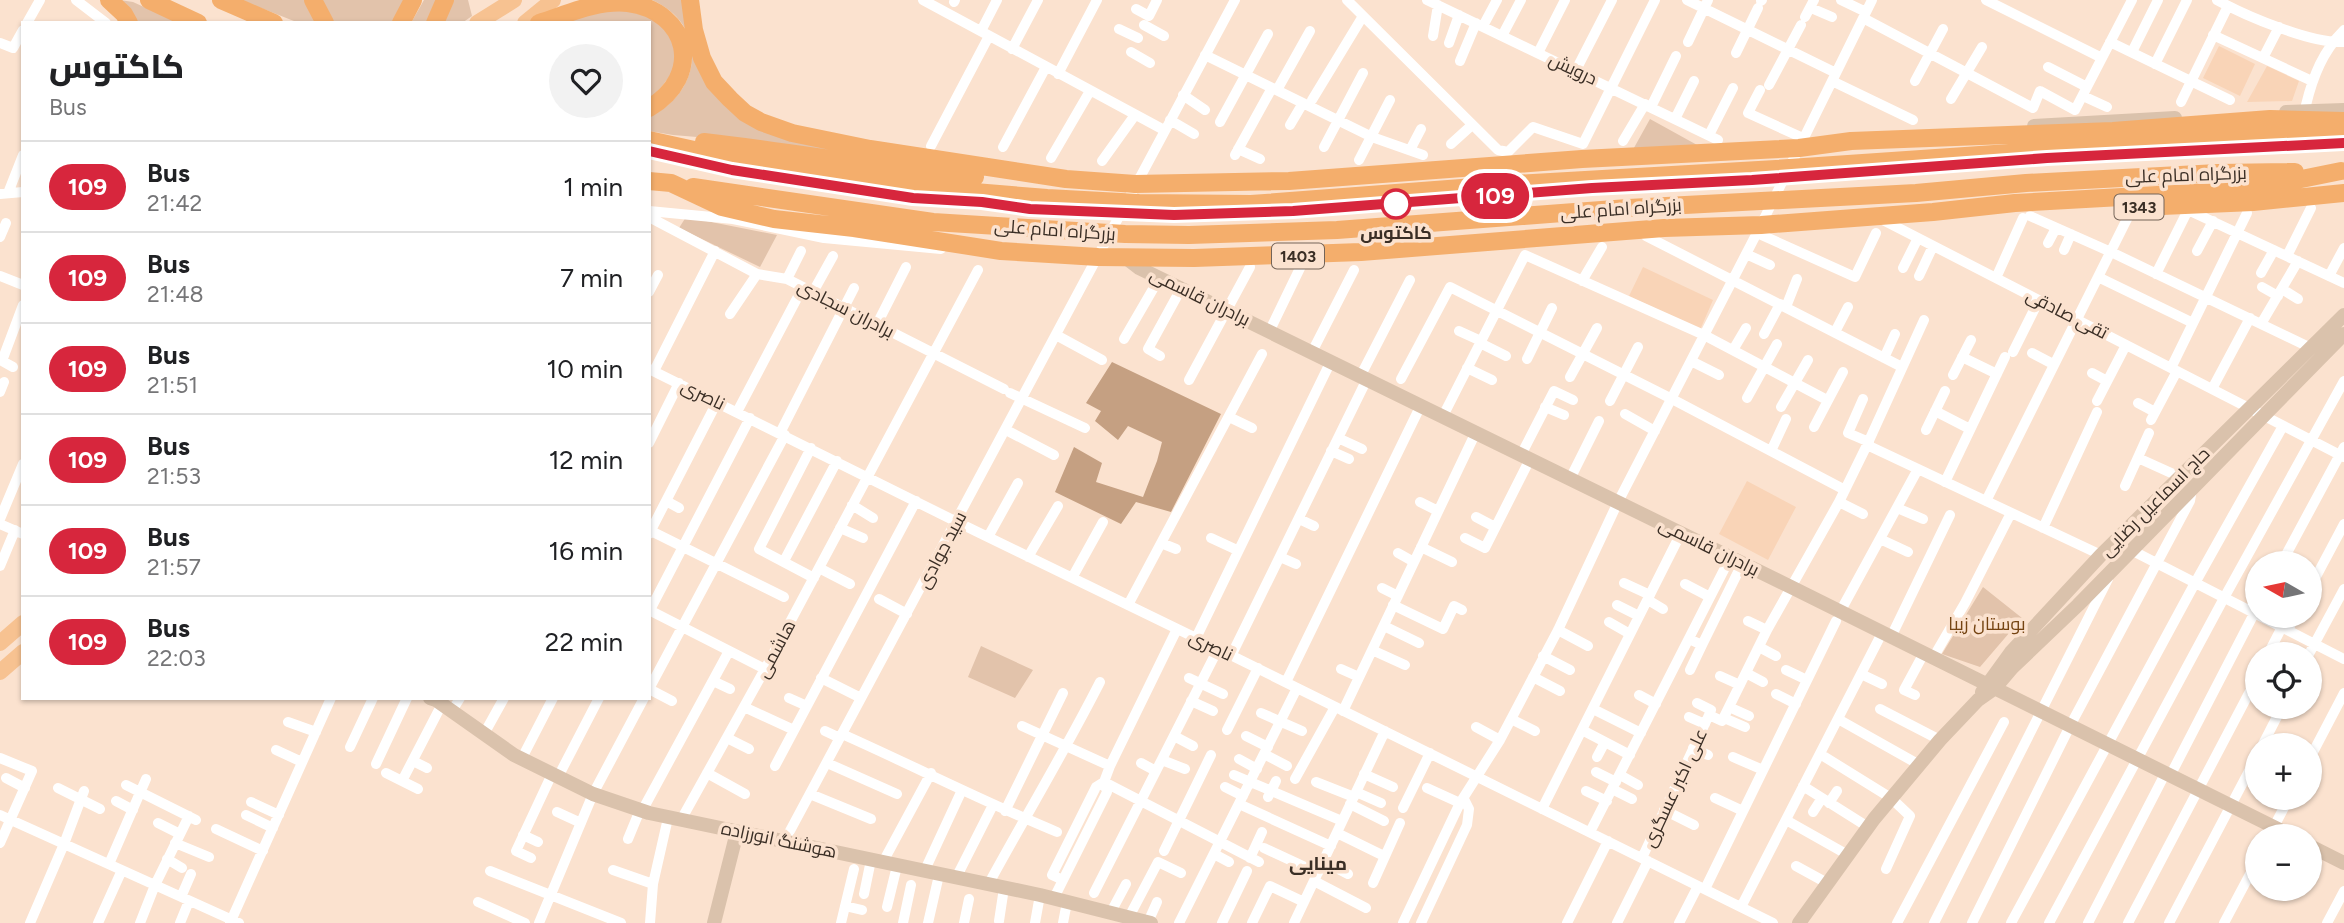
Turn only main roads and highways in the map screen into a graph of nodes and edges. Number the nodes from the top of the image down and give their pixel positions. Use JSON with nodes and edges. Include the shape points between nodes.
{"nodes":[{"id":1,"x":110,"y":0,"type":"edge"},
{"id":2,"x":149,"y":0,"type":"edge"},
{"id":3,"x":220,"y":0,"type":"edge"},
{"id":4,"x":313,"y":0,"type":"edge"},
{"id":5,"x":414,"y":0,"type":"edge"},
{"id":6,"x":445,"y":0,"type":"edge"},
{"id":7,"x":514,"y":0,"type":"edge"},
{"id":8,"x":553,"y":0,"type":"edge"},
{"id":9,"x":690,"y":0,"type":"edge"},
{"id":10,"x":128,"y":21,"type":"edge"},
{"id":11,"x":194,"y":21,"type":"edge"},
{"id":12,"x":269,"y":21,"type":"edge"},
{"id":13,"x":324,"y":21,"type":"edge"},
{"id":14,"x":402,"y":21,"type":"edge"},
{"id":15,"x":436,"y":21,"type":"edge"},
{"id":16,"x":480,"y":21,"type":"edge"},
{"id":17,"x":527,"y":21,"type":"edge"},
{"id":18,"x":545,"y":21,"type":"edge"},
{"id":19,"x":651,"y":107,"type":"edge"},
{"id":20,"x":2344,"y":110,"type":"edge"},
{"id":21,"x":2344,"y":121,"type":"edge"},
{"id":22,"x":2344,"y":133,"type":"edge"},
{"id":23,"x":1941,"y":138,"type":"junction"},
{"id":24,"x":651,"y":140,"type":"edge"},
{"id":25,"x":651,"y":140,"type":"edge"},
{"id":26,"x":2343,"y":171,"type":"edge"},
{"id":27,"x":651,"y":178,"type":"edge"},
{"id":28,"x":1066,"y":179,"type":"junction"},
{"id":29,"x":671,"y":183,"type":"junction"},
{"id":30,"x":2344,"y":193,"type":"edge"},
{"id":31,"x":1933,"y":212,"type":"junction"},
{"id":32,"x":1126,"y":257,"type":"junction"},
{"id":33,"x":1177,"y":258,"type":"junction"},
{"id":34,"x":1182,"y":287,"type":"junction"},
{"id":35,"x":2344,"y":315,"type":"edge"},
{"id":36,"x":2344,"y":334,"type":"edge"},
{"id":37,"x":21,"y":625,"type":"edge"},
{"id":38,"x":0,"y":643,"type":"edge"},
{"id":39,"x":21,"y":654,"type":"edge"},
{"id":40,"x":0,"y":672,"type":"edge"},
{"id":41,"x":1990,"y":686,"type":"junction"},
{"id":42,"x":446,"y":703,"type":"edge"},
{"id":43,"x":2259,"y":824,"type":"edge"},
{"id":44,"x":737,"y":832,"type":"junction"},
{"id":45,"x":2322,"y":852,"type":"edge"},
{"id":46,"x":2344,"y":863,"type":"edge"},
{"id":47,"x":715,"y":923,"type":"edge"},
{"id":48,"x":1149,"y":923,"type":"edge"},
{"id":49,"x":1799,"y":923,"type":"edge"}],
"edges":[{"from":1,"to":10,"type":"highway"},
{"from":2,"to":11,"type":"highway"},
{"from":3,"to":12,"type":"highway"},
{"from":4,"to":13,"type":"highway"},
{"from":5,"to":14,"type":"highway"},
{"from":6,"to":15,"type":"highway"},
{"from":7,"to":16,"type":"main road"},
{"from":8,"to":17,"type":"main road"},
{"from":9,"to":28,"type":"highway","via":[[702,58],[714,82],[761,122],[870,149]]},
{"from":18,"to":19,"type":"highway","via":[[613,2],[659,13],[676,32],[684,55],[674,88]]},
{"from":20,"to":23,"type":"main road","via":[[1997,128]]},
{"from":21,"to":23,"type":"highway","via":[[2270,119]]},
{"from":22,"to":25,"type":"highway","name":"بزرگراه امام علی","via":[[1251,204],[1128,202],[913,187],[784,170]]},
{"from":23,"to":28,"type":"highway","via":[[1801,143],[1289,181],[1135,184]]},
{"from":24,"to":28,"type":"highway","via":[[786,151],[937,174],[1027,181]]},
{"from":26,"to":29,"type":"highway","name":"بزرگراه امام علی","via":[[2026,183],[1337,230],[1189,235],[933,222]]},
{"from":26,"to":31,"type":"highway","number":"1343","via":[[2246,190]]},
{"from":27,"to":29,"type":"highway","name":"بزرگراه امام علی"},
{"from":29,"to":32,"type":"highway","number":"1403","via":[[722,207],[774,219],[1001,251]]},
{"from":30,"to":31,"type":"highway","number":"1343","via":[[2253,202],[1983,214]]},
{"from":31,"to":33,"type":"highway","number":"1403","via":[[1759,229],[1664,228],[1361,252]]},
{"from":32,"to":33,"type":"highway","number":"1403"},
{"from":32,"to":34,"type":"main road","name":"برادران قاسمی","via":[[1139,268]]},
{"from":33,"to":34,"type":"main road","via":[[1172,274]]},
{"from":34,"to":41,"type":"main road","name":"برادران قاسمی","via":[[1791,587],[1838,617],[1887,635]]},
{"from":35,"to":41,"type":"main road","name":"حاج اسماعیل رضایی","via":[[2101,555],[2011,652]]},
{"from":36,"to":41,"type":"main road","name":"حاج اسماعیل رضایی","via":[[2078,605]]},
{"from":37,"to":38,"type":"main road"},
{"from":39,"to":40,"type":"main road"},
{"from":41,"to":43,"type":"main road","name":"برادران قاسمی"},
{"from":41,"to":49,"type":"main road","name":"حاج اسماعیل رضایی","via":[[1918,764]]},
{"from":42,"to":44,"type":"main road","name":"هوشنگ انورزاده","via":[[522,758],[593,794],[641,811]]},
{"from":44,"to":47,"type":"main road"},
{"from":44,"to":48,"type":"main road","name":"هوشنگ انورزاده","via":[[1054,898]]},
{"from":45,"to":46,"type":"main road"}]}
